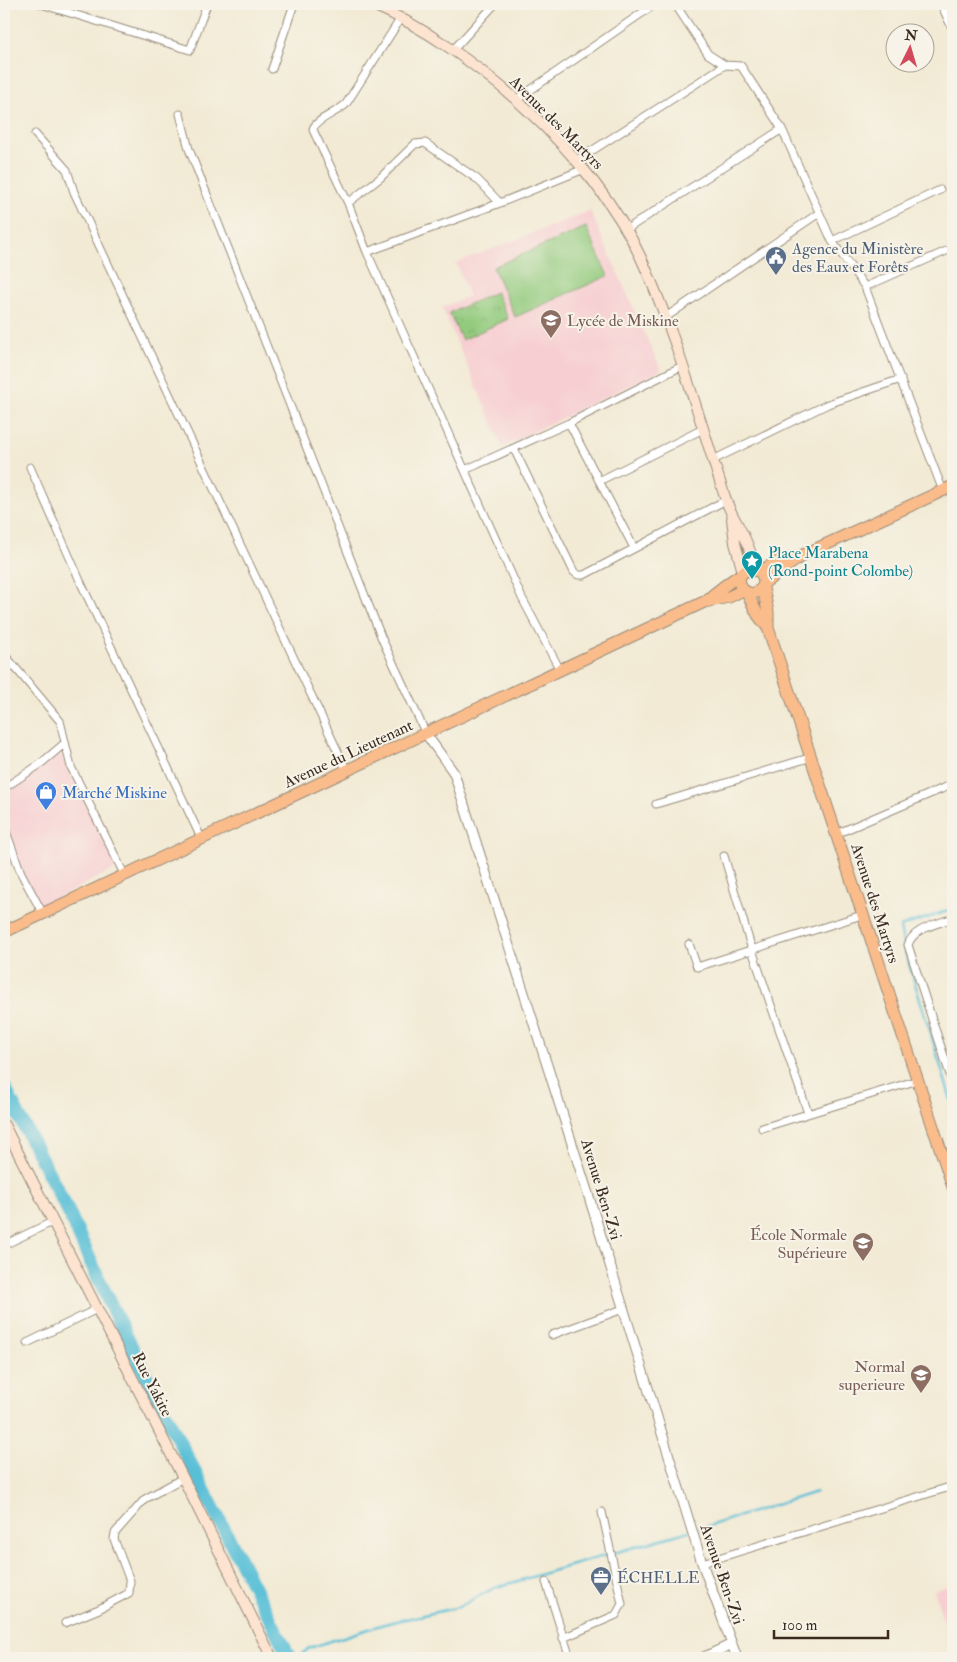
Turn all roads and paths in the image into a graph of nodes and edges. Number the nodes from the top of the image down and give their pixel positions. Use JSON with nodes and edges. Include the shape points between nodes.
{"nodes":[{"id":1,"x":41,"y":4,"type":"edge"},
{"id":2,"x":207,"y":4,"type":"edge"},
{"id":3,"x":294,"y":4,"type":"edge"},
{"id":4,"x":371,"y":4,"type":"edge"},
{"id":5,"x":495,"y":4,"type":"edge"},
{"id":6,"x":655,"y":4,"type":"edge"},
{"id":7,"x":675,"y":4,"type":"edge"},
{"id":8,"x":941,"y":4,"type":"edge"},
{"id":9,"x":382,"y":6,"type":"edge"},
{"id":10,"x":401,"y":18,"type":"junction"},
{"id":11,"x":953,"y":30,"type":"edge"},
{"id":12,"x":453,"y":50,"type":"junction"},
{"id":13,"x":726,"y":65,"type":"junction"},
{"id":14,"x":272,"y":69,"type":"dead end"},
{"id":15,"x":516,"y":100,"type":"junction"},
{"id":16,"x":180,"y":114,"type":"dead end"},
{"id":17,"x":782,"y":130,"type":"junction"},
{"id":18,"x":35,"y":134,"type":"dead end"},
{"id":19,"x":576,"y":160,"type":"junction"},
{"id":20,"x":584,"y":169,"type":"junction"},
{"id":21,"x":940,"y":190,"type":"dead end"},
{"id":22,"x":348,"y":202,"type":"junction"},
{"id":23,"x":500,"y":203,"type":"junction"},
{"id":24,"x":818,"y":213,"type":"junction"},
{"id":25,"x":627,"y":230,"type":"junction"},
{"id":26,"x":832,"y":241,"type":"junction"},
{"id":27,"x":953,"y":248,"type":"edge"},
{"id":28,"x":367,"y":252,"type":"junction"},
{"id":29,"x":865,"y":287,"type":"junction"},
{"id":30,"x":666,"y":317,"type":"junction"},
{"id":31,"x":682,"y":366,"type":"junction"},
{"id":32,"x":901,"y":379,"type":"junction"},
{"id":33,"x":569,"y":423,"type":"junction"},
{"id":34,"x":703,"y":429,"type":"junction"},
{"id":35,"x":514,"y":449,"type":"junction"},
{"id":36,"x":713,"y":460,"type":"junction"},
{"id":37,"x":30,"y":467,"type":"dead end"},
{"id":38,"x":465,"y":470,"type":"junction"},
{"id":39,"x":599,"y":481,"type":"junction"},
{"id":40,"x":948,"y":489,"type":"edge"},
{"id":41,"x":726,"y":500,"type":"junction"},
{"id":42,"x":731,"y":513,"type":"junction"},
{"id":43,"x":634,"y":548,"type":"junction"},
{"id":44,"x":801,"y":556,"type":"junction"},
{"id":45,"x":758,"y":570,"type":"junction"},
{"id":46,"x":741,"y":574,"type":"junction"},
{"id":47,"x":763,"y":585,"type":"junction"},
{"id":48,"x":745,"y":591,"type":"junction"},
{"id":49,"x":706,"y":601,"type":"junction"},
{"id":50,"x":768,"y":628,"type":"junction"},
{"id":51,"x":4,"y":654,"type":"edge"},
{"id":52,"x":560,"y":670,"type":"junction"},
{"id":53,"x":426,"y":734,"type":"junction"},
{"id":54,"x":65,"y":743,"type":"junction"},
{"id":55,"x":812,"y":757,"type":"junction"},
{"id":56,"x":347,"y":772,"type":"junction"},
{"id":57,"x":953,"y":784,"type":"edge"},
{"id":58,"x":4,"y":788,"type":"edge"},
{"id":59,"x":656,"y":804,"type":"dead end"},
{"id":60,"x":4,"y":826,"type":"edge"},
{"id":61,"x":836,"y":834,"type":"junction"},
{"id":62,"x":202,"y":840,"type":"junction"},
{"id":63,"x":724,"y":856,"type":"dead end"},
{"id":64,"x":125,"y":876,"type":"junction"},
{"id":65,"x":43,"y":914,"type":"junction"},
{"id":66,"x":862,"y":915,"type":"junction"},
{"id":67,"x":953,"y":918,"type":"edge"},
{"id":68,"x":4,"y":932,"type":"edge"},
{"id":69,"x":689,"y":944,"type":"dead end"},
{"id":70,"x":752,"y":950,"type":"junction"},
{"id":71,"x":918,"y":1080,"type":"junction"},
{"id":72,"x":953,"y":1084,"type":"edge"},
{"id":73,"x":808,"y":1113,"type":"junction"},
{"id":74,"x":762,"y":1128,"type":"dead end"},
{"id":75,"x":5,"y":1130,"type":"edge"},
{"id":76,"x":953,"y":1187,"type":"edge"},
{"id":77,"x":52,"y":1222,"type":"junction"},
{"id":78,"x":4,"y":1245,"type":"edge"},
{"id":79,"x":97,"y":1309,"type":"junction"},
{"id":80,"x":623,"y":1309,"type":"junction"},
{"id":81,"x":552,"y":1335,"type":"dead end"},
{"id":82,"x":27,"y":1343,"type":"dead end"},
{"id":83,"x":183,"y":1478,"type":"junction"},
{"id":84,"x":953,"y":1486,"type":"edge"},
{"id":85,"x":602,"y":1512,"type":"dead end"},
{"id":86,"x":702,"y":1563,"type":"junction"},
{"id":87,"x":546,"y":1582,"type":"dead end"},
{"id":88,"x":65,"y":1623,"type":"dead end"},
{"id":89,"x":563,"y":1638,"type":"junction"},
{"id":90,"x":732,"y":1644,"type":"junction"},
{"id":91,"x":272,"y":1658,"type":"edge"},
{"id":92,"x":570,"y":1658,"type":"edge"},
{"id":93,"x":702,"y":1658,"type":"edge"},
{"id":94,"x":737,"y":1658,"type":"edge"}],
"edges":[{"from":1,"to":2,"type":"street","via":[[190,50]]},
{"from":3,"to":14,"type":"street"},
{"from":4,"to":9,"type":"main road","name":"Avenue des Martyrs"},
{"from":5,"to":12,"type":"street"},
{"from":6,"to":15,"type":"street"},
{"from":7,"to":13,"type":"street","via":[[708,54]]},
{"from":8,"to":11,"type":"street"},
{"from":9,"to":10,"type":"main road","name":"Avenue des Martyrs"},
{"from":10,"to":12,"type":"main road","name":"Avenue des Martyrs"},
{"from":10,"to":22,"type":"street","via":[[346,104],[313,126]]},
{"from":12,"to":15,"type":"main road","name":"Avenue des Martyrs"},
{"from":13,"to":17,"type":"street","via":[[741,66]]},
{"from":13,"to":19,"type":"street"},
{"from":15,"to":19,"type":"main road","name":"Avenue des Martyrs"},
{"from":16,"to":53,"type":"street","via":[[190,149],[382,639]]},
{"from":17,"to":24,"type":"street"},
{"from":17,"to":25,"type":"street"},
{"from":18,"to":56,"type":"street","via":[[67,170],[74,192]]},
{"from":19,"to":20,"type":"main road","name":"Avenue des Martyrs"},
{"from":20,"to":23,"type":"street"},
{"from":20,"to":25,"type":"main road","name":"Avenue des Martyrs"},
{"from":21,"to":26,"type":"street"},
{"from":22,"to":23,"type":"street","via":[[380,178],[415,144],[425,143],[477,179]]},
{"from":22,"to":28,"type":"street"},
{"from":23,"to":28,"type":"street"},
{"from":24,"to":26,"type":"street"},
{"from":24,"to":30,"type":"street"},
{"from":25,"to":30,"type":"main road","name":"Avenue des Martyrs"},
{"from":26,"to":29,"type":"street"},
{"from":27,"to":29,"type":"street"},
{"from":28,"to":38,"type":"street"},
{"from":29,"to":32,"type":"street"},
{"from":30,"to":31,"type":"main road","name":"Avenue des Martyrs"},
{"from":31,"to":33,"type":"street"},
{"from":31,"to":34,"type":"main road","name":"Avenue des Martyrs"},
{"from":32,"to":36,"type":"street","via":[[828,404]]},
{"from":32,"to":40,"type":"street"},
{"from":33,"to":35,"type":"street"},
{"from":33,"to":39,"type":"street"},
{"from":34,"to":36,"type":"main road","name":"Avenue des Martyrs"},
{"from":34,"to":39,"type":"street"},
{"from":35,"to":38,"type":"street"},
{"from":35,"to":43,"type":"street","via":[[574,572],[584,575]]},
{"from":36,"to":41,"type":"main road","name":"Avenue des Martyrs"},
{"from":37,"to":62,"type":"street"},
{"from":38,"to":52,"type":"street","via":[[522,598]]},
{"from":39,"to":43,"type":"street"},
{"from":40,"to":44,"type":"main road"},
{"from":41,"to":42,"type":"main road","name":"Avenue des Martyrs"},
{"from":41,"to":43,"type":"street"},
{"from":42,"to":45,"type":"main road","name":"Avenue des Martyrs"},
{"from":42,"to":46,"type":"main road","name":"Avenue des Martyrs"},
{"from":44,"to":45,"type":"main road"},
{"from":44,"to":47,"type":"main road"},
{"from":45,"to":46,"type":"main road","via":[[751,568]]},
{"from":45,"to":47,"type":"main road"},
{"from":46,"to":48,"type":"main road"},
{"from":46,"to":49,"type":"main road","name":"Avenue du Lieutenant","via":[[722,585]]},
{"from":47,"to":48,"type":"main road","via":[[758,592]]},
{"from":47,"to":50,"type":"main road","name":"Avenue des Martyrs"},
{"from":48,"to":49,"type":"main road","name":"Avenue du Lieutenant"},
{"from":48,"to":50,"type":"main road","name":"Avenue des Martyrs"},
{"from":49,"to":52,"type":"main road","name":"Avenue du Lieutenant"},
{"from":50,"to":55,"type":"main road","name":"Avenue des Martyrs"},
{"from":51,"to":54,"type":"street","via":[[54,712],[60,721]]},
{"from":52,"to":53,"type":"main road","name":"Avenue du Lieutenant"},
{"from":53,"to":56,"type":"main road","name":"Avenue du Lieutenant"},
{"from":53,"to":80,"type":"street","name":"Avenue Ben-Zvi","via":[[454,773]]},
{"from":54,"to":58,"type":"street"},
{"from":54,"to":64,"type":"street","via":[[71,767]]},
{"from":55,"to":59,"type":"street"},
{"from":55,"to":61,"type":"main road","name":"Avenue des Martyrs"},
{"from":56,"to":62,"type":"main road","name":"Avenue du Lieutenant"},
{"from":57,"to":61,"type":"street"},
{"from":60,"to":65,"type":"street","via":[[21,873]]},
{"from":61,"to":66,"type":"main road","name":"Avenue des Martyrs"},
{"from":62,"to":64,"type":"main road","name":"Avenue du Lieutenant"},
{"from":63,"to":70,"type":"street"},
{"from":64,"to":65,"type":"main road","name":"Avenue du Lieutenant"},
{"from":65,"to":68,"type":"main road","name":"Avenue du Lieutenant"},
{"from":66,"to":70,"type":"street"},
{"from":66,"to":71,"type":"main road","name":"Avenue des Martyrs"},
{"from":67,"to":72,"type":"street","via":[[919,931],[908,945]]},
{"from":69,"to":70,"type":"street","via":[[697,967]]},
{"from":70,"to":73,"type":"street"},
{"from":71,"to":73,"type":"street"},
{"from":71,"to":76,"type":"main road","name":"Avenue des Martyrs"},
{"from":73,"to":74,"type":"street"},
{"from":75,"to":77,"type":"main road","name":"Rue Yakite"},
{"from":77,"to":78,"type":"street"},
{"from":77,"to":79,"type":"main road","name":"Rue Yakite"},
{"from":79,"to":82,"type":"street"},
{"from":79,"to":83,"type":"main road","name":"Rue Yakite"},
{"from":80,"to":81,"type":"street"},
{"from":80,"to":86,"type":"street","name":"Avenue Ben-Zvi"},
{"from":83,"to":88,"type":"street","via":[[145,1500],[115,1533],[114,1539],[130,1581],[129,1593]]},
{"from":83,"to":91,"type":"main road","name":"Rue Yakite"},
{"from":84,"to":86,"type":"street"},
{"from":85,"to":89,"type":"street","via":[[622,1604],[616,1615]]},
{"from":86,"to":90,"type":"street","name":"Avenue Ben-Zvi"},
{"from":87,"to":89,"type":"street"},
{"from":89,"to":92,"type":"street"},
{"from":90,"to":93,"type":"street"},
{"from":90,"to":94,"type":"street","name":"Avenue Ben-Zvi"}]}
